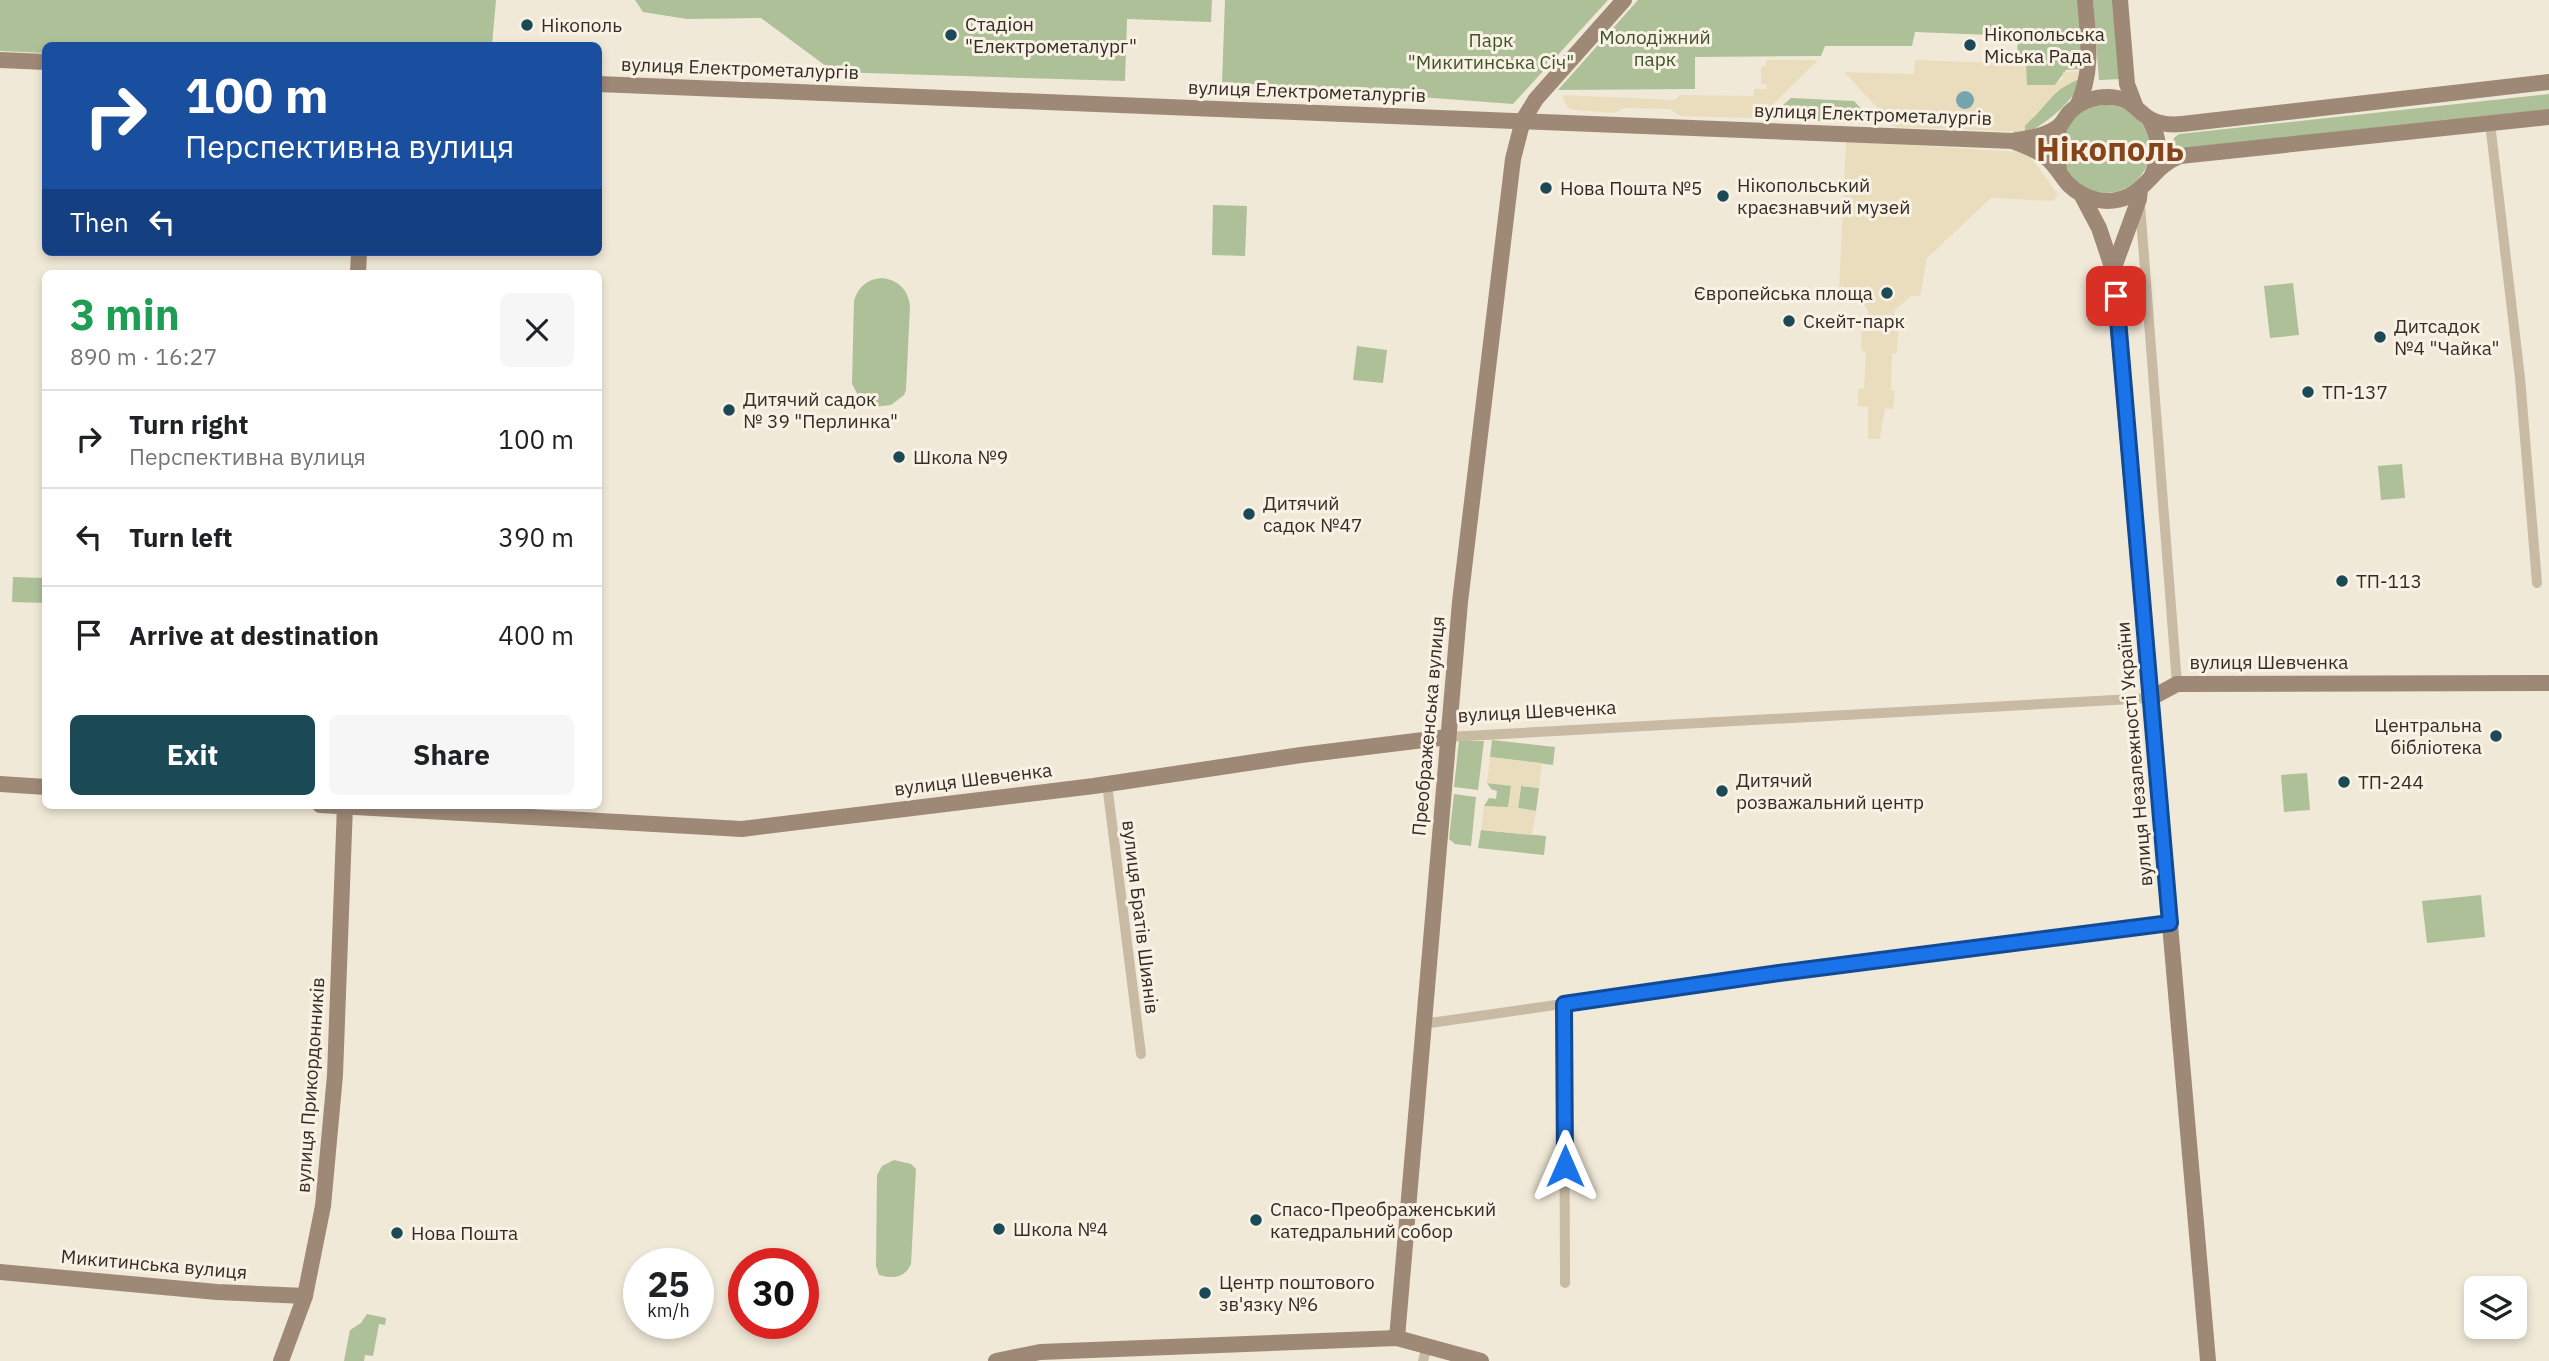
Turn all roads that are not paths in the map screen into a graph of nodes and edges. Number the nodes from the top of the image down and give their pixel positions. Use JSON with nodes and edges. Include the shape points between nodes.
{"nodes":[{"id":1,"x":1624,"y":0,"type":"edge"},
{"id":2,"x":2085,"y":0,"type":"edge"},
{"id":3,"x":2120,"y":0,"type":"edge"},
{"id":4,"x":0,"y":60,"type":"edge"},
{"id":5,"x":42,"y":62,"type":"edge"},
{"id":6,"x":2549,"y":82,"type":"edge"},
{"id":7,"x":602,"y":84,"type":"edge"},
{"id":8,"x":2135,"y":105,"type":"junction"},
{"id":9,"x":2077,"y":106,"type":"junction"},
{"id":10,"x":2549,"y":117,"type":"edge"},
{"id":11,"x":2149,"y":118,"type":"junction"},
{"id":12,"x":1523,"y":120,"type":"junction"},
{"id":13,"x":2490,"y":123,"type":"junction"},
{"id":14,"x":2060,"y":125,"type":"junction"},
{"id":15,"x":2013,"y":141,"type":"junction"},
{"id":16,"x":2059,"y":169,"type":"junction"},
{"id":17,"x":2152,"y":174,"type":"junction"},
{"id":18,"x":2081,"y":194,"type":"junction"},
{"id":19,"x":2139,"y":194,"type":"junction"},
{"id":20,"x":2113,"y":270,"type":"junction"},
{"id":21,"x":2537,"y":583,"type":"dead end"},
{"id":22,"x":2549,"y":683,"type":"edge"},
{"id":23,"x":2177,"y":684,"type":"junction"},
{"id":24,"x":2151,"y":698,"type":"junction"},
{"id":25,"x":1448,"y":737,"type":"junction"},
{"id":26,"x":0,"y":784,"type":"edge"},
{"id":27,"x":1107,"y":784,"type":"junction"},
{"id":28,"x":42,"y":787,"type":"edge"},
{"id":29,"x":345,"y":809,"type":"edge"},
{"id":30,"x":397,"y":809,"type":"edge"},
{"id":31,"x":2170,"y":923,"type":"junction"},
{"id":32,"x":1564,"y":1004,"type":"junction"},
{"id":33,"x":1423,"y":1024,"type":"junction"},
{"id":34,"x":1141,"y":1054,"type":"dead end"},
{"id":35,"x":0,"y":1272,"type":"edge"},
{"id":36,"x":1566,"y":1283,"type":"dead end"},
{"id":37,"x":305,"y":1296,"type":"junction"},
{"id":38,"x":1397,"y":1338,"type":"junction"},
{"id":39,"x":1425,"y":1353,"type":"edge"},
{"id":40,"x":281,"y":1361,"type":"edge"},
{"id":41,"x":996,"y":1361,"type":"edge"},
{"id":42,"x":1481,"y":1361,"type":"edge"},
{"id":43,"x":2208,"y":1361,"type":"edge"}],
"edges":[{"from":1,"to":12,"type":"main road","via":[[1536,99]]},
{"from":2,"to":9,"type":"main road","via":[[2089,67]]},
{"from":3,"to":8,"type":"main road","via":[[2127,84]]},
{"from":4,"to":5,"type":"main road"},
{"from":6,"to":11,"type":"main road","via":[[2189,124],[2165,124]]},
{"from":7,"to":12,"type":"main road","name":"вулиця Електрометалургів"},
{"from":8,"to":9,"type":"main road","via":[[2106,97]]},
{"from":8,"to":11,"type":"main road"},
{"from":9,"to":14,"type":"main road","name":"вулиця Електрометалургів"},
{"from":10,"to":13,"type":"main road"},
{"from":11,"to":17,"type":"main road","via":[[2159,146]]},
{"from":12,"to":15,"type":"main road","name":"вулиця Електрометалургів"},
{"from":12,"to":25,"type":"main road","name":"Преображенська вулиця","via":[[1513,159]]},
{"from":13,"to":17,"type":"main road","via":[[2186,155]]},
{"from":13,"to":21,"type":"street","via":[[2521,378]]},
{"from":14,"to":15,"type":"main road","name":"вулиця Електрометалургів"},
{"from":14,"to":16,"type":"main road","via":[[2054,149]]},
{"from":15,"to":16,"type":"main road","name":"вулиця Електрометалургів"},
{"from":16,"to":18,"type":"main road","name":"вулиця Електрометалургів"},
{"from":17,"to":19,"type":"main road"},
{"from":18,"to":19,"type":"main road","via":[[2101,201]]},
{"from":18,"to":20,"type":"main road","name":"вулиця Електрометалургів"},
{"from":19,"to":20,"type":"main road"},
{"from":19,"to":23,"type":"street"},
{"from":20,"to":24,"type":"main road","name":"вулиця Незалежності України"},
{"from":22,"to":23,"type":"main road","name":"вулиця Шевченка"},
{"from":23,"to":24,"type":"main road","name":"вулиця Шевченка"},
{"from":24,"to":25,"type":"street","name":"вулиця Шевченка"},
{"from":24,"to":31,"type":"main road","name":"вулиця Незалежності України"},
{"from":25,"to":27,"type":"main road","name":"вулиця Шевченка"},
{"from":25,"to":33,"type":"main road","name":"Преображенська вулиця"},
{"from":26,"to":28,"type":"main road"},
{"from":27,"to":30,"type":"main road","name":"вулиця Шевченка","via":[[742,829]]},
{"from":27,"to":34,"type":"street","name":"вулиця Братів Шиянів"},
{"from":29,"to":37,"type":"main road","name":"вулиця Прикордонників","via":[[335,1075],[323,1206]]},
{"from":31,"to":32,"type":"street"},
{"from":31,"to":43,"type":"main road","name":"вулиця Незалежності України"},
{"from":32,"to":33,"type":"street"},
{"from":32,"to":36,"type":"street"},
{"from":33,"to":38,"type":"main road","name":"Преображенська вулиця"},
{"from":35,"to":37,"type":"main road","name":"Микитинська вулиця"},
{"from":37,"to":40,"type":"main road","name":"вулиця Прикордонників"},
{"from":38,"to":39,"type":"main road"},
{"from":38,"to":41,"type":"main road","via":[[1040,1352]]},
{"from":39,"to":42,"type":"main road"}]}
